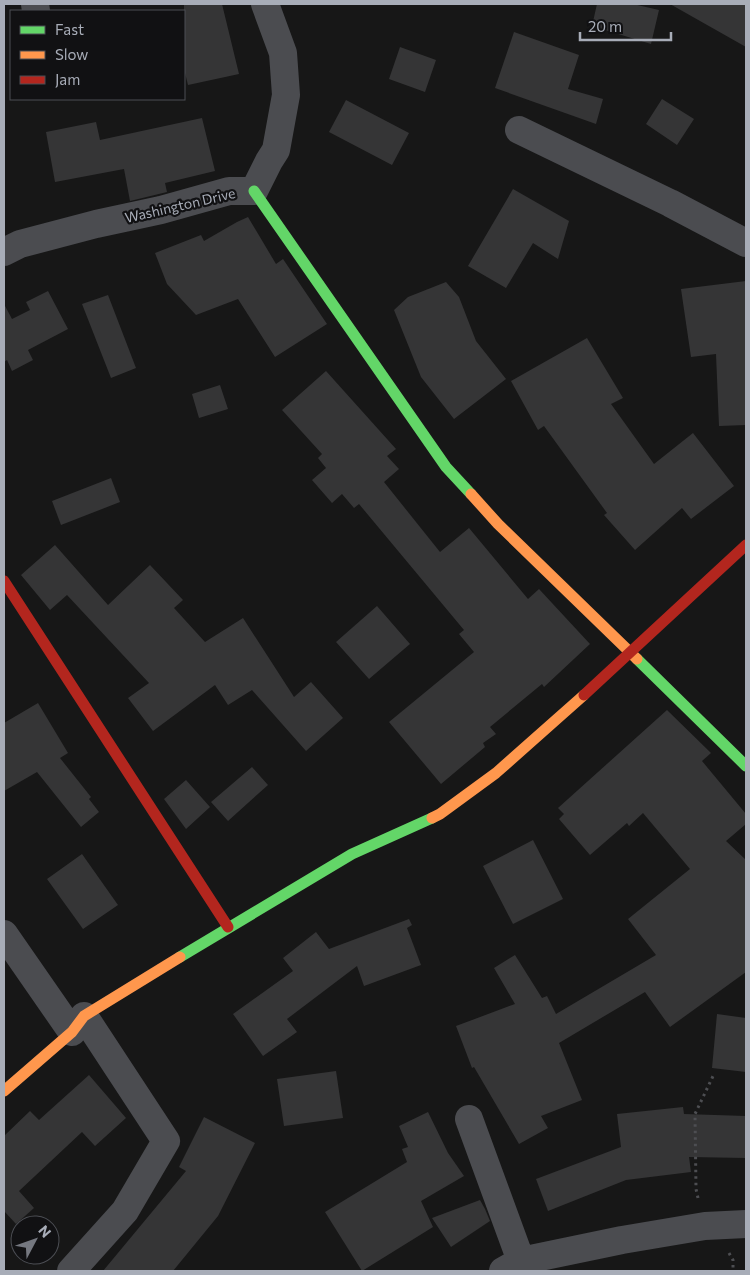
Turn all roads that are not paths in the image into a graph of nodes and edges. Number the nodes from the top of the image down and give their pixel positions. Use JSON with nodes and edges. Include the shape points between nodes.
{"nodes":[{"id":1,"x":265,"y":4,"type":"edge"},
{"id":2,"x":519,"y":130,"type":"dead end"},
{"id":3,"x":254,"y":191,"type":"junction"},
{"id":4,"x":746,"y":243,"type":"edge"},
{"id":5,"x":4,"y":252,"type":"edge"},
{"id":6,"x":746,"y":545,"type":"edge"},
{"id":7,"x":4,"y":581,"type":"edge"},
{"id":8,"x":631,"y":654,"type":"junction"},
{"id":9,"x":746,"y":766,"type":"edge"},
{"id":10,"x":228,"y":927,"type":"junction"},
{"id":11,"x":4,"y":934,"type":"edge"},
{"id":12,"x":78,"y":1024,"type":"junction"},
{"id":13,"x":4,"y":1091,"type":"edge"},
{"id":14,"x":469,"y":1119,"type":"dead end"},
{"id":15,"x":746,"y":1224,"type":"edge"},
{"id":16,"x":512,"y":1266,"type":"edge"},
{"id":17,"x":71,"y":1271,"type":"edge"}],
"edges":[{"from":1,"to":3,"type":"street","name":"Washington Drive","via":[[282,53],[286,96],[276,150]]},
{"from":2,"to":4,"type":"street"},
{"from":3,"to":5,"type":"street","name":"Washington Drive","via":[[229,191],[20,244]]},
{"from":3,"to":8,"type":"street","via":[[446,468],[498,524]]},
{"from":6,"to":8,"type":"street"},
{"from":7,"to":10,"type":"street"},
{"from":8,"to":9,"type":"street"},
{"from":8,"to":10,"type":"street","via":[[496,773],[440,814],[352,854]]},
{"from":10,"to":12,"type":"street"},
{"from":11,"to":12,"type":"street"},
{"from":12,"to":13,"type":"street"},
{"from":12,"to":17,"type":"street","via":[[166,1141],[125,1211]]},
{"from":14,"to":16,"type":"street"},
{"from":15,"to":16,"type":"street","via":[[705,1226],[622,1240]]}]}
